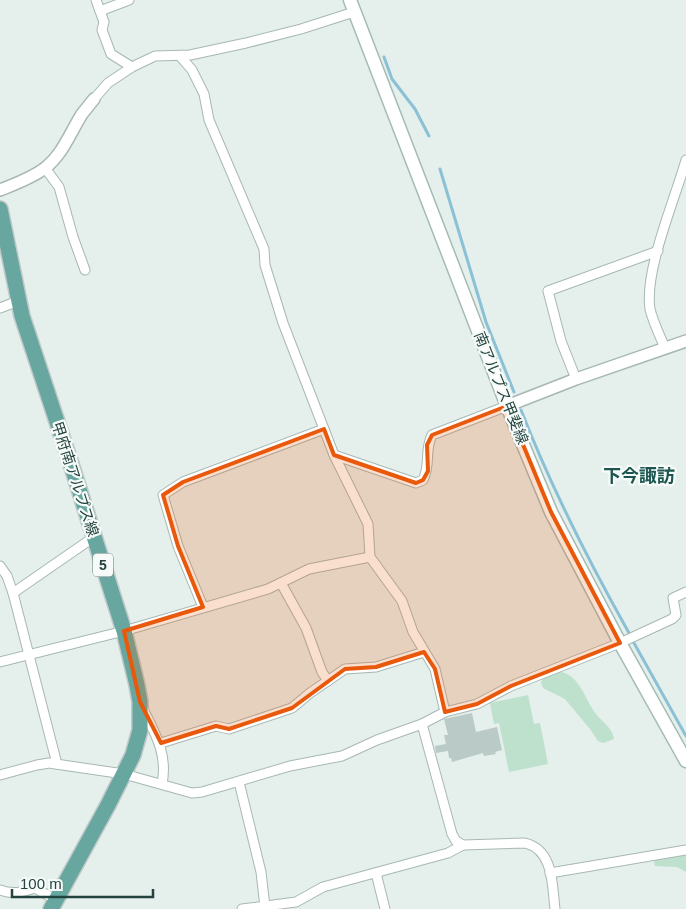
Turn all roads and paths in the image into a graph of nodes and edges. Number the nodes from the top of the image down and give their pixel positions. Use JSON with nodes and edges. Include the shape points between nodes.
{"nodes":[{"id":1,"x":96,"y":0,"type":"edge"},
{"id":2,"x":129,"y":0,"type":"edge"},
{"id":3,"x":352,"y":6,"type":"edge"},
{"id":4,"x":100,"y":11,"type":"junction"},
{"id":5,"x":180,"y":56,"type":"junction"},
{"id":6,"x":132,"y":67,"type":"junction"},
{"id":7,"x":94,"y":99,"type":"joint"},
{"id":8,"x":686,"y":160,"type":"edge"},
{"id":9,"x":45,"y":168,"type":"junction"},
{"id":10,"x":0,"y":190,"type":"edge"},
{"id":11,"x":0,"y":210,"type":"edge"},
{"id":12,"x":658,"y":251,"type":"junction"},
{"id":13,"x":85,"y":270,"type":"dead end"},
{"id":14,"x":18,"y":301,"type":"junction"},
{"id":15,"x":0,"y":308,"type":"edge"},
{"id":16,"x":686,"y":341,"type":"edge"},
{"id":17,"x":665,"y":348,"type":"junction"},
{"id":18,"x":576,"y":379,"type":"junction"},
{"id":19,"x":507,"y":406,"type":"junction"},
{"id":20,"x":324,"y":429,"type":"junction"},
{"id":21,"x":334,"y":455,"type":"junction"},
{"id":22,"x":94,"y":536,"type":"junction"},
{"id":23,"x":370,"y":557,"type":"junction"},
{"id":24,"x":0,"y":566,"type":"edge"},
{"id":25,"x":281,"y":583,"type":"junction"},
{"id":26,"x":13,"y":592,"type":"junction"},
{"id":27,"x":686,"y":592,"type":"edge"},
{"id":28,"x":203,"y":607,"type":"junction"},
{"id":29,"x":124,"y":631,"type":"junction"},
{"id":30,"x":620,"y":643,"type":"junction"},
{"id":31,"x":424,"y":652,"type":"junction"},
{"id":32,"x":30,"y":654,"type":"junction"},
{"id":33,"x":0,"y":662,"type":"edge"},
{"id":34,"x":328,"y":681,"type":"junction"},
{"id":35,"x":140,"y":702,"type":"junction"},
{"id":36,"x":445,"y":712,"type":"junction"},
{"id":37,"x":422,"y":724,"type":"junction"},
{"id":38,"x":160,"y":743,"type":"junction"},
{"id":39,"x":686,"y":761,"type":"edge"},
{"id":40,"x":57,"y":764,"type":"junction"},
{"id":41,"x":124,"y":774,"type":"junction"},
{"id":42,"x":0,"y":775,"type":"edge"},
{"id":43,"x":239,"y":782,"type":"junction"},
{"id":44,"x":162,"y":784,"type":"junction"},
{"id":45,"x":463,"y":845,"type":"junction"},
{"id":46,"x":686,"y":850,"type":"edge"},
{"id":47,"x":376,"y":873,"type":"junction"},
{"id":48,"x":550,"y":873,"type":"junction"},
{"id":49,"x":0,"y":890,"type":"edge"},
{"id":50,"x":54,"y":905,"type":"edge"},
{"id":51,"x":260,"y":907,"type":"edge"},
{"id":52,"x":242,"y":909,"type":"edge"},
{"id":53,"x":385,"y":909,"type":"edge"},
{"id":54,"x":555,"y":909,"type":"edge"}],
"edges":[{"from":1,"to":4,"type":"street"},
{"from":2,"to":4,"type":"street"},
{"from":3,"to":5,"type":"street","via":[[300,29]]},
{"from":3,"to":19,"type":"main road","name":"南アルプス甲斐線"},
{"from":4,"to":6,"type":"street","via":[[104,22],[102,30],[111,54]]},
{"from":5,"to":6,"type":"street","via":[[155,56]]},
{"from":5,"to":20,"type":"street","via":[[192,70],[204,94],[209,120],[264,249],[265,265],[283,323]]},
{"from":6,"to":7,"type":"street"},
{"from":7,"to":9,"type":"street","via":[[66,144]]},
{"from":8,"to":12,"type":"street"},
{"from":9,"to":10,"type":"street"},
{"from":9,"to":13,"type":"street","via":[[58,187]]},
{"from":11,"to":14,"type":"main road","name":"甲府南アルプス線","number":"5"},
{"from":12,"to":17,"type":"street","via":[[650,308]]},
{"from":12,"to":18,"type":"street","via":[[548,291],[561,341]]},
{"from":14,"to":15,"type":"street"},
{"from":14,"to":22,"type":"main road","name":"甲府南アルプス線","number":"5"},
{"from":16,"to":17,"type":"street"},
{"from":17,"to":18,"type":"street"},
{"from":18,"to":19,"type":"street"},
{"from":19,"to":21,"type":"street","via":[[432,435],[427,445],[428,471],[423,480],[416,483]]},
{"from":19,"to":30,"type":"main road","name":"南アルプス甲斐線","via":[[551,512]]},
{"from":20,"to":21,"type":"street"},
{"from":20,"to":28,"type":"street","via":[[183,482],[163,495],[178,546]]},
{"from":21,"to":23,"type":"street","via":[[368,524]]},
{"from":22,"to":26,"type":"street"},
{"from":22,"to":29,"type":"main road","name":"甲府南アルプス線","number":"5"},
{"from":23,"to":25,"type":"street","via":[[308,569]]},
{"from":23,"to":31,"type":"street","via":[[402,601]]},
{"from":24,"to":26,"type":"street"},
{"from":25,"to":28,"type":"street"},
{"from":25,"to":34,"type":"street","via":[[306,628]]},
{"from":26,"to":32,"type":"street"},
{"from":27,"to":30,"type":"street","via":[[673,598],[676,615],[672,619]]},
{"from":28,"to":29,"type":"street"},
{"from":29,"to":32,"type":"street"},
{"from":29,"to":35,"type":"main road","name":"甲府南アルプス線","number":"5"},
{"from":30,"to":36,"type":"street","via":[[511,686],[477,704]]},
{"from":30,"to":39,"type":"main road","name":"南アルプス甲斐線"},
{"from":31,"to":34,"type":"street","via":[[376,667],[345,669]]},
{"from":31,"to":36,"type":"street","via":[[435,669]]},
{"from":32,"to":33,"type":"street"},
{"from":32,"to":40,"type":"street"},
{"from":34,"to":38,"type":"street","via":[[292,708],[229,729],[216,726]]},
{"from":35,"to":38,"type":"street"},
{"from":35,"to":41,"type":"main road","name":"甲府南アルプス線","number":"5","via":[[138,736]]},
{"from":36,"to":37,"type":"street"},
{"from":37,"to":43,"type":"street","via":[[342,756],[290,766]]},
{"from":37,"to":45,"type":"street","via":[[452,834]]},
{"from":38,"to":44,"type":"street"},
{"from":40,"to":41,"type":"street"},
{"from":40,"to":42,"type":"street","via":[[36,765]]},
{"from":41,"to":44,"type":"street"},
{"from":41,"to":50,"type":"main road","name":"甲府南アルプス線","number":"5"},
{"from":43,"to":44,"type":"street","via":[[192,793]]},
{"from":43,"to":51,"type":"street","via":[[261,872]]},
{"from":45,"to":47,"type":"street","via":[[448,853]]},
{"from":45,"to":48,"type":"street","via":[[535,845],[542,851]]},
{"from":46,"to":48,"type":"street"},
{"from":47,"to":51,"type":"street","via":[[323,887],[296,902]]},
{"from":47,"to":53,"type":"street"},
{"from":48,"to":54,"type":"street"},
{"from":49,"to":50,"type":"street","via":[[9,894],[36,888]]},
{"from":51,"to":52,"type":"street"}]}
